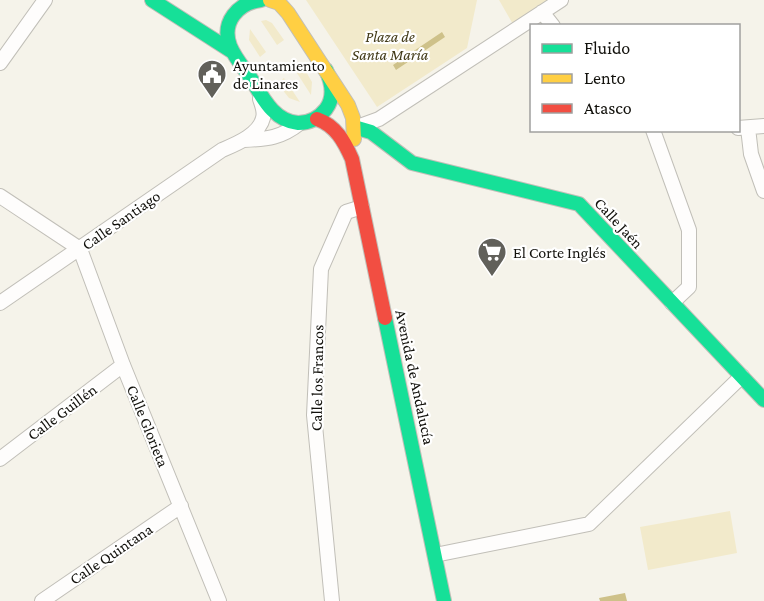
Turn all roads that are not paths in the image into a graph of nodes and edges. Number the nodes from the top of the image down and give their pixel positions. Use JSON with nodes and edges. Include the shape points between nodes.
{"nodes":[{"id":1,"x":45,"y":0,"type":"edge"},
{"id":2,"x":153,"y":0,"type":"edge"},
{"id":3,"x":261,"y":0,"type":"edge"},
{"id":4,"x":273,"y":0,"type":"edge"},
{"id":5,"x":561,"y":0,"type":"edge"},
{"id":6,"x":542,"y":12,"type":"junction"},
{"id":7,"x":552,"y":24,"type":"edge"},
{"id":8,"x":233,"y":52,"type":"junction"},
{"id":9,"x":0,"y":63,"type":"edge"},
{"id":10,"x":326,"y":70,"type":"junction"},
{"id":11,"x":258,"y":91,"type":"junction"},
{"id":12,"x":322,"y":121,"type":"junction"},
{"id":13,"x":300,"y":123,"type":"junction"},
{"id":14,"x":764,"y":126,"type":"edge"},
{"id":15,"x":354,"y":127,"type":"junction"},
{"id":16,"x":743,"y":128,"type":"edge"},
{"id":17,"x":654,"y":132,"type":"edge"},
{"id":18,"x":244,"y":140,"type":"junction"},
{"id":19,"x":352,"y":159,"type":"junction"},
{"id":20,"x":764,"y":190,"type":"edge"},
{"id":21,"x":0,"y":196,"type":"edge"},
{"id":22,"x":362,"y":207,"type":"junction"},
{"id":23,"x":80,"y":249,"type":"junction"},
{"id":24,"x":0,"y":303,"type":"edge"},
{"id":25,"x":672,"y":303,"type":"junction"},
{"id":26,"x":123,"y":365,"type":"junction"},
{"id":27,"x":742,"y":376,"type":"junction"},
{"id":28,"x":764,"y":399,"type":"edge"},
{"id":29,"x":0,"y":459,"type":"edge"},
{"id":30,"x":181,"y":506,"type":"junction"},
{"id":31,"x":435,"y":555,"type":"junction"},
{"id":32,"x":42,"y":601,"type":"edge"},
{"id":33,"x":219,"y":601,"type":"edge"},
{"id":34,"x":332,"y":601,"type":"edge"},
{"id":35,"x":444,"y":601,"type":"edge"}],
"edges":[{"from":1,"to":9,"type":"street"},
{"from":2,"to":8,"type":"main road"},
{"from":3,"to":8,"type":"main road","via":[[245,5],[231,19],[227,36]]},
{"from":4,"to":10,"type":"main road","via":[[288,13]]},
{"from":5,"to":6,"type":"street"},
{"from":6,"to":7,"type":"street"},
{"from":6,"to":15,"type":"street","via":[[379,119]]},
{"from":8,"to":11,"type":"main road"},
{"from":10,"to":12,"type":"main road","via":[[333,96]]},
{"from":10,"to":15,"type":"main road","via":[[348,105]]},
{"from":11,"to":13,"type":"main road","via":[[279,117]]},
{"from":11,"to":18,"type":"street","name":"Calle Santiago","via":[[263,118]]},
{"from":12,"to":13,"type":"main road"},
{"from":12,"to":15,"type":"street"},
{"from":12,"to":19,"type":"main road","via":[[339,133]]},
{"from":13,"to":18,"type":"street","name":"Calle Santiago","via":[[285,134]]},
{"from":14,"to":16,"type":"street"},
{"from":15,"to":19,"type":"main road"},
{"from":15,"to":25,"type":"main road","name":"Calle Jaén","via":[[372,132],[412,163],[579,204]]},
{"from":16,"to":20,"type":"street"},
{"from":17,"to":25,"type":"street","via":[[689,230],[689,287]]},
{"from":18,"to":23,"type":"street","name":"Calle Santiago","via":[[222,150]]},
{"from":19,"to":22,"type":"main road","name":"Avenida de Andalucía"},
{"from":21,"to":23,"type":"street"},
{"from":22,"to":31,"type":"main road","name":"Avenida de Andalucía"},
{"from":22,"to":34,"type":"street","name":"Calle los Francos","via":[[346,212],[321,269],[314,415]]},
{"from":23,"to":24,"type":"street","name":"Calle Santiago"},
{"from":23,"to":26,"type":"street","name":"Calle Glorieta"},
{"from":25,"to":27,"type":"main road","name":"Calle Jaén"},
{"from":26,"to":29,"type":"street","name":"Calle Guillén"},
{"from":26,"to":30,"type":"street","name":"Calle Glorieta"},
{"from":27,"to":28,"type":"main road","name":"Calle Jaén"},
{"from":27,"to":31,"type":"street","via":[[589,524]]},
{"from":30,"to":32,"type":"street","name":"Calle Quintana"},
{"from":30,"to":33,"type":"street","name":"Calle Glorieta"},
{"from":31,"to":35,"type":"main road","name":"Avenida de Andalucía"}]}
